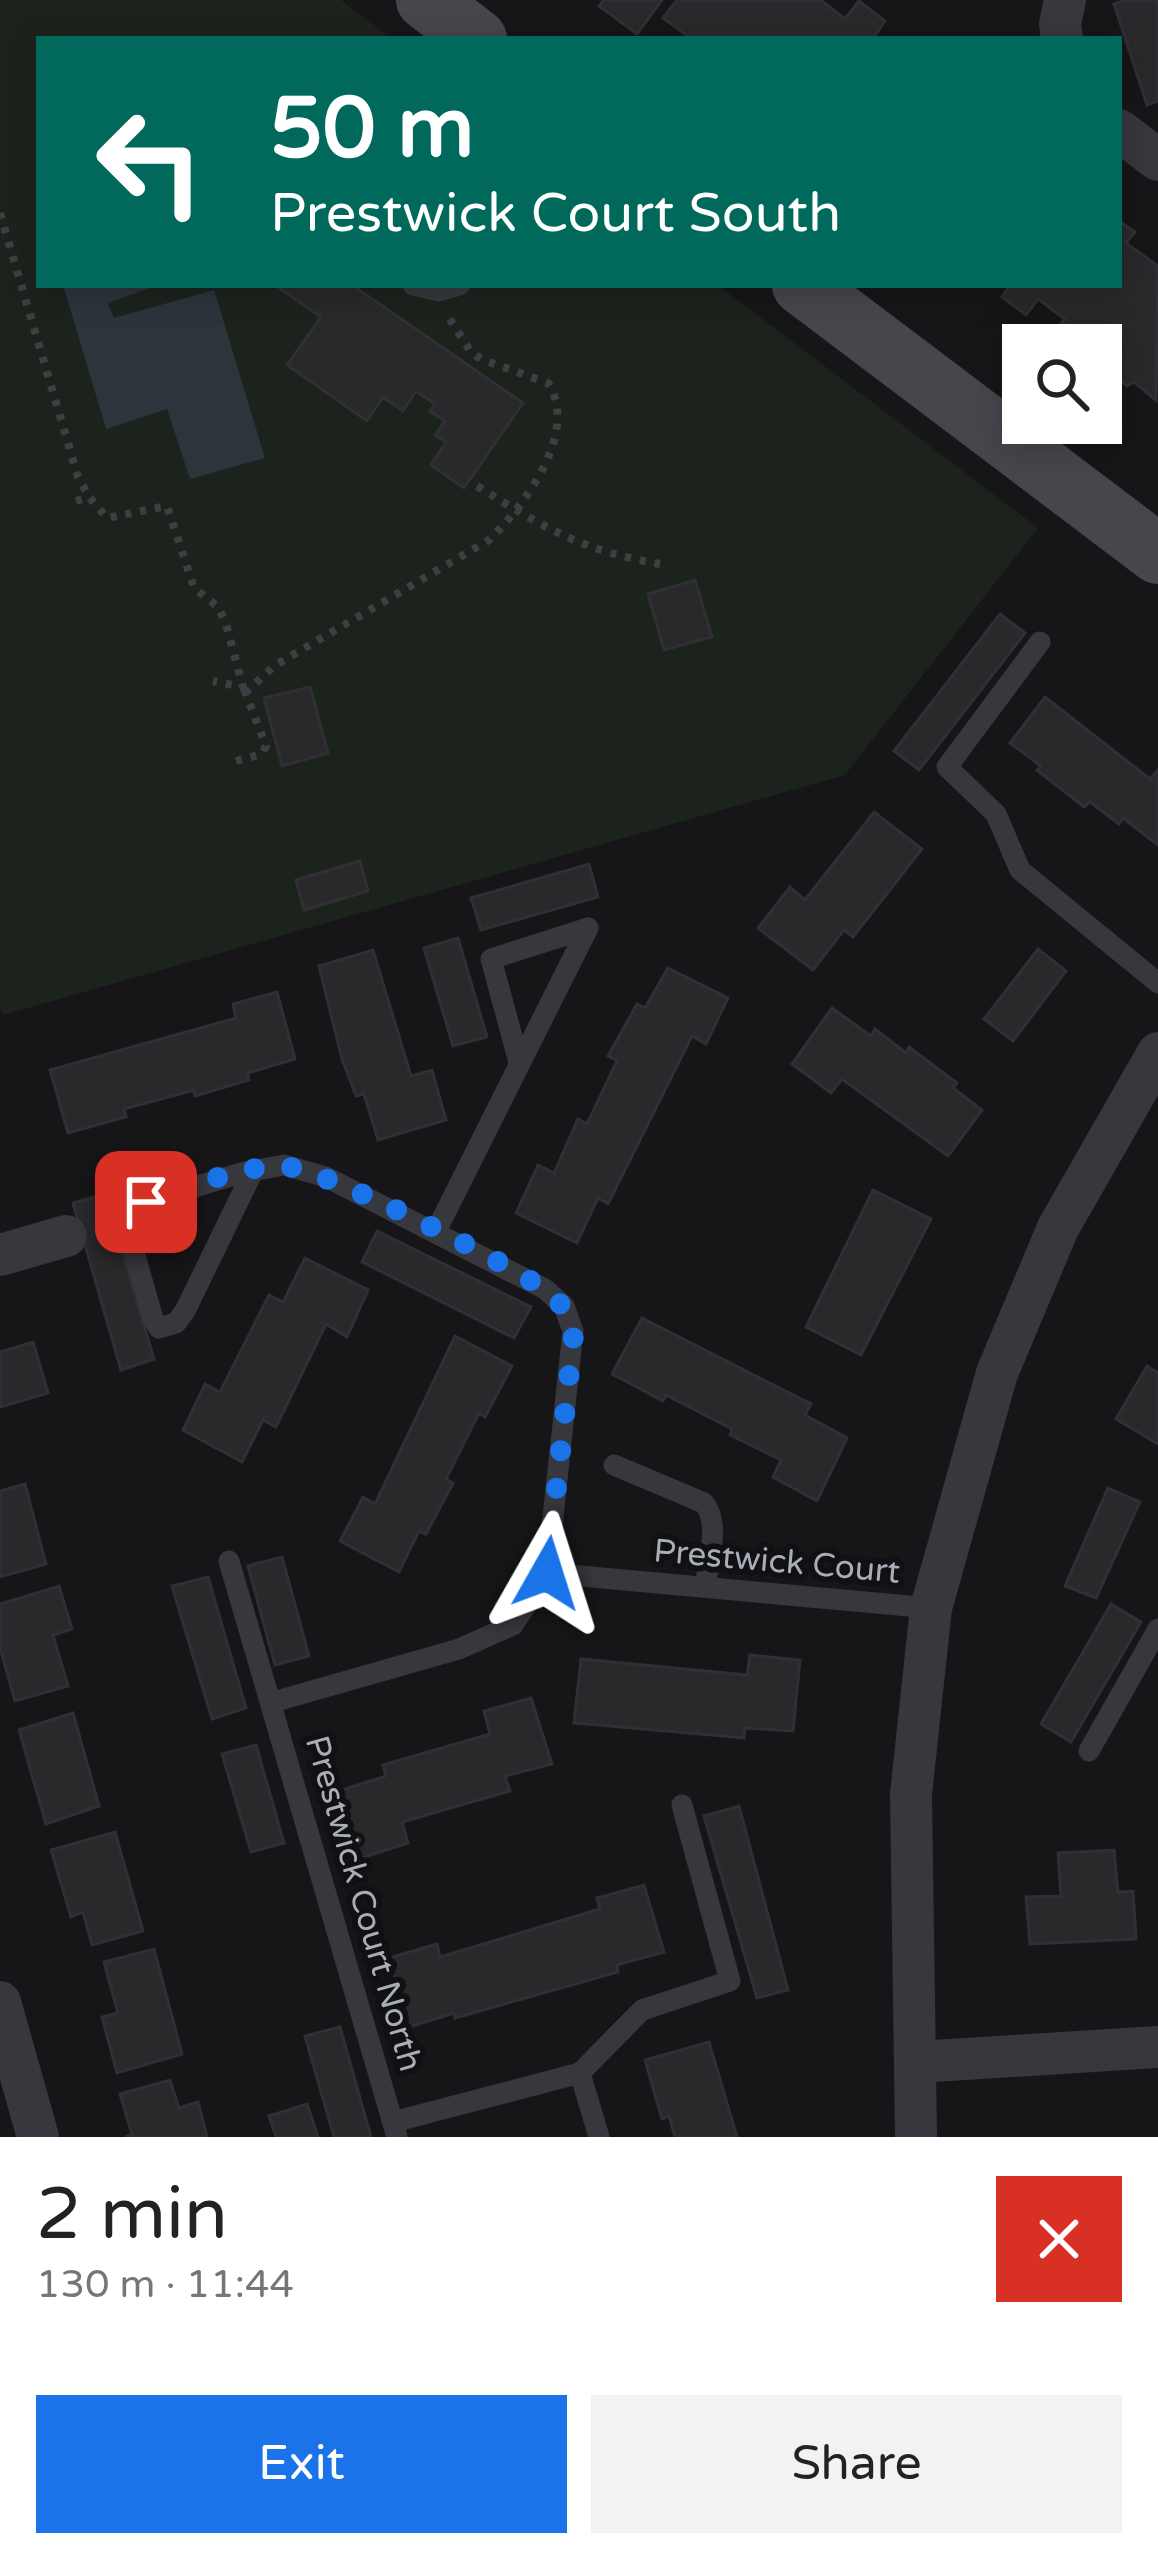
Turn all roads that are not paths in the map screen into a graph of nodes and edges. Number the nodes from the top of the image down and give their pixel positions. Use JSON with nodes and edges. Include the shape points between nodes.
{"nodes":[{"id":1,"x":426,"y":0,"type":"edge"},
{"id":2,"x":1065,"y":0,"type":"edge"},
{"id":3,"x":473,"y":36,"type":"edge"},
{"id":4,"x":1062,"y":36,"type":"edge"},
{"id":5,"x":1122,"y":132,"type":"edge"},
{"id":6,"x":1158,"y":160,"type":"edge"},
{"id":7,"x":806,"y":288,"type":"edge"},
{"id":8,"x":1158,"y":554,"type":"edge"},
{"id":9,"x":1040,"y":642,"type":"dead end"},
{"id":10,"x":1158,"y":983,"type":"edge"},
{"id":11,"x":519,"y":1062,"type":"junction"},
{"id":12,"x":1151,"y":1076,"type":"edge"},
{"id":13,"x":253,"y":1171,"type":"junction"},
{"id":14,"x":436,"y":1231,"type":"junction"},
{"id":15,"x":66,"y":1236,"type":"dead end"},
{"id":16,"x":0,"y":1255,"type":"edge"},
{"id":17,"x":614,"y":1465,"type":"dead end"},
{"id":18,"x":229,"y":1562,"type":"dead end"},
{"id":19,"x":547,"y":1573,"type":"junction"},
{"id":20,"x":705,"y":1587,"type":"junction"},
{"id":21,"x":931,"y":1608,"type":"junction"},
{"id":22,"x":1158,"y":1630,"type":"edge"},
{"id":23,"x":273,"y":1702,"type":"junction"},
{"id":24,"x":1089,"y":1751,"type":"dead end"},
{"id":25,"x":682,"y":1805,"type":"dead end"},
{"id":26,"x":0,"y":2002,"type":"edge"},
{"id":27,"x":1158,"y":2047,"type":"edge"},
{"id":28,"x":917,"y":2062,"type":"junction"},
{"id":29,"x":580,"y":2073,"type":"junction"},
{"id":30,"x":396,"y":2129,"type":"edge"},
{"id":31,"x":38,"y":2137,"type":"edge"},
{"id":32,"x":599,"y":2137,"type":"edge"},
{"id":33,"x":916,"y":2137,"type":"edge"}],
"edges":[{"from":1,"to":3,"type":"main road"},
{"from":2,"to":4,"type":"street"},
{"from":5,"to":6,"type":"street"},
{"from":7,"to":8,"type":"main road"},
{"from":9,"to":10,"type":"lane","via":[[947,766],[996,814],[1019,870]]},
{"from":11,"to":11,"type":"lane","via":[[588,928],[491,959]]},
{"from":11,"to":14,"type":"lane"},
{"from":12,"to":21,"type":"street","via":[[1058,1228],[997,1373]]},
{"from":13,"to":13,"type":"lane","via":[[122,1209],[159,1328],[185,1311]]},
{"from":13,"to":14,"type":"lane","via":[[284,1166],[326,1177]]},
{"from":14,"to":19,"type":"lane","via":[[544,1289],[564,1306],[574,1331]]},
{"from":15,"to":16,"type":"street"},
{"from":17,"to":20,"type":"lane","via":[[711,1511]]},
{"from":18,"to":23,"type":"lane","name":"Prestwick Court North"},
{"from":19,"to":20,"type":"lane","name":"Prestwick Court"},
{"from":19,"to":23,"type":"lane","name":"Prestwick Court North","via":[[513,1625],[459,1649]]},
{"from":20,"to":21,"type":"lane","name":"Prestwick Court"},
{"from":21,"to":28,"type":"street","via":[[911,1794]]},
{"from":22,"to":24,"type":"lane"},
{"from":23,"to":30,"type":"lane","name":"Prestwick Court North"},
{"from":25,"to":29,"type":"lane","via":[[730,1981],[642,2010]]},
{"from":26,"to":31,"type":"street"},
{"from":27,"to":28,"type":"street"},
{"from":28,"to":33,"type":"street"},
{"from":29,"to":30,"type":"lane","name":"Prestwick Court North"},
{"from":29,"to":32,"type":"lane"}]}
